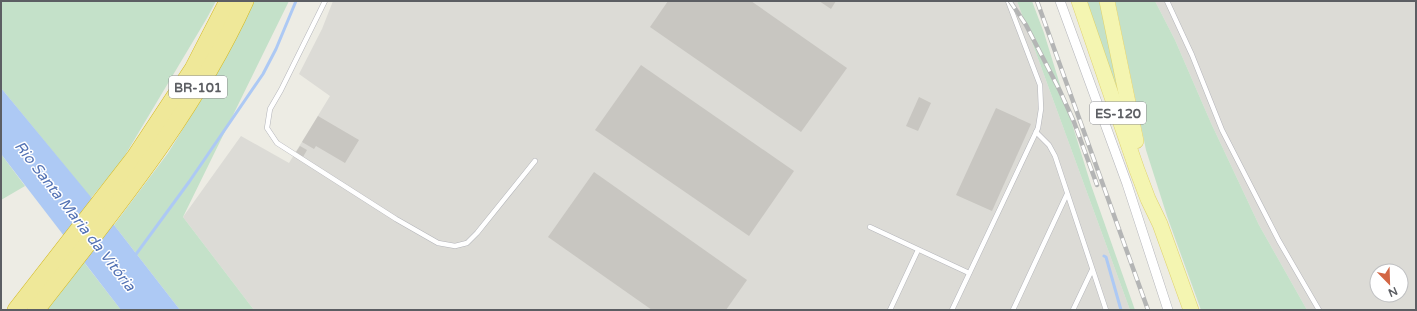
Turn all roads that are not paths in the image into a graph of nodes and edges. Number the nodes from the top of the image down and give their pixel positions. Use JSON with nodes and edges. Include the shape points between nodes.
{"nodes":[{"id":1,"x":241,"y":1,"type":"edge"},
{"id":2,"x":325,"y":1,"type":"edge"},
{"id":3,"x":1008,"y":1,"type":"edge"},
{"id":4,"x":1060,"y":1,"type":"edge"},
{"id":5,"x":1079,"y":1,"type":"edge"},
{"id":6,"x":1106,"y":1,"type":"edge"},
{"id":7,"x":1167,"y":1,"type":"edge"},
{"id":8,"x":1036,"y":132,"type":"junction"},
{"id":9,"x":535,"y":161,"type":"dead end"},
{"id":10,"x":1067,"y":194,"type":"junction"},
{"id":11,"x":1160,"y":224,"type":"junction"},
{"id":12,"x":870,"y":227,"type":"dead end"},
{"id":13,"x":918,"y":250,"type":"junction"},
{"id":14,"x":1092,"y":270,"type":"junction"},
{"id":15,"x":969,"y":273,"type":"junction"},
{"id":16,"x":46,"y":283,"type":"junction"},
{"id":17,"x":16,"y":310,"type":"edge"},
{"id":18,"x":36,"y":310,"type":"edge"},
{"id":19,"x":890,"y":310,"type":"edge"},
{"id":20,"x":952,"y":310,"type":"edge"},
{"id":21,"x":1013,"y":310,"type":"edge"},
{"id":22,"x":1073,"y":310,"type":"edge"},
{"id":23,"x":1106,"y":310,"type":"edge"},
{"id":24,"x":1168,"y":310,"type":"edge"},
{"id":25,"x":1191,"y":310,"type":"edge"},
{"id":26,"x":1319,"y":310,"type":"edge"}],
"edges":[{"from":1,"to":16,"type":"highway","number":"BR-101","via":[[220,50],[178,121],[139,163]]},
{"from":2,"to":9,"type":"lane","via":[[270,109],[267,128],[277,143],[438,243],[455,246],[467,243],[478,232]]},
{"from":3,"to":8,"type":"lane","via":[[1040,85],[1041,109]]},
{"from":4,"to":24,"type":"street"},
{"from":5,"to":11,"type":"main road","number":"ES-120","via":[[1137,170]]},
{"from":6,"to":11,"type":"main road","number":"ES-120","via":[[1134,134]]},
{"from":7,"to":26,"type":"lane","via":[[1227,140]]},
{"from":8,"to":10,"type":"lane","via":[[1052,150]]},
{"from":8,"to":15,"type":"lane"},
{"from":10,"to":14,"type":"lane"},
{"from":10,"to":21,"type":"lane"},
{"from":11,"to":25,"type":"main road","number":"ES-120"},
{"from":12,"to":13,"type":"lane"},
{"from":13,"to":15,"type":"lane"},
{"from":13,"to":19,"type":"lane"},
{"from":14,"to":22,"type":"lane"},
{"from":14,"to":23,"type":"lane"},
{"from":15,"to":20,"type":"lane"},
{"from":16,"to":17,"type":"highway","number":"BR-101"},
{"from":16,"to":18,"type":"highway","number":"BR-101"}]}
